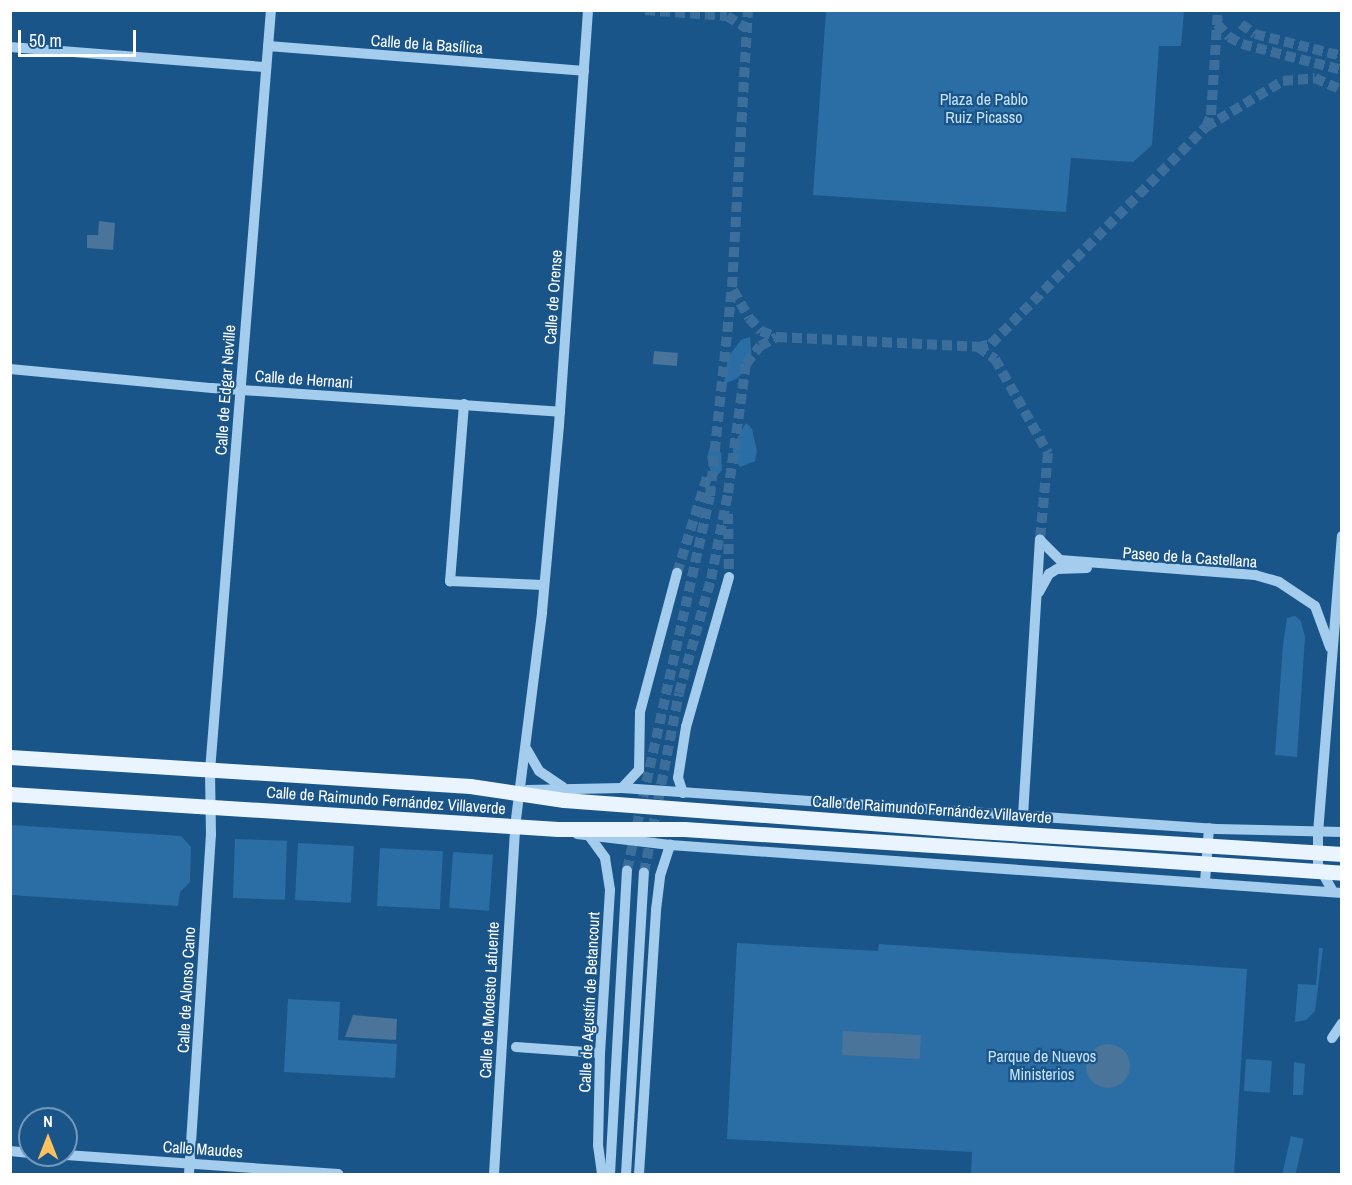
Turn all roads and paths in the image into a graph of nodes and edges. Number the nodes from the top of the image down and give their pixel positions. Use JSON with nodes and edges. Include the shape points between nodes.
{"nodes":[{"id":1,"x":271,"y":10,"type":"edge"},
{"id":2,"x":588,"y":10,"type":"edge"},
{"id":3,"x":268,"y":46,"type":"junction"},
{"id":4,"x":10,"y":47,"type":"edge"},
{"id":5,"x":266,"y":67,"type":"junction"},
{"id":6,"x":584,"y":71,"type":"junction"},
{"id":7,"x":10,"y":369,"type":"edge"},
{"id":8,"x":240,"y":390,"type":"junction"},
{"id":9,"x":464,"y":404,"type":"junction"},
{"id":10,"x":560,"y":412,"type":"junction"},
{"id":11,"x":1341,"y":536,"type":"edge"},
{"id":12,"x":1112,"y":566,"type":"junction"},
{"id":13,"x":676,"y":573,"type":"tunnel mouth"},
{"id":14,"x":729,"y":577,"type":"tunnel mouth"},
{"id":15,"x":543,"y":585,"type":"junction"},
{"id":16,"x":1038,"y":594,"type":"junction"},
{"id":17,"x":1332,"y":652,"type":"junction"},
{"id":18,"x":526,"y":750,"type":"junction"},
{"id":19,"x":10,"y":757,"type":"edge"},
{"id":20,"x":210,"y":771,"type":"junction"},
{"id":21,"x":564,"y":787,"type":"junction"},
{"id":22,"x":622,"y":788,"type":"junction"},
{"id":23,"x":520,"y":791,"type":"junction"},
{"id":24,"x":683,"y":793,"type":"junction"},
{"id":25,"x":10,"y":794,"type":"edge"},
{"id":26,"x":212,"y":807,"type":"junction"},
{"id":27,"x":1023,"y":816,"type":"junction"},
{"id":28,"x":515,"y":827,"type":"junction"},
{"id":29,"x":1209,"y":828,"type":"junction"},
{"id":30,"x":558,"y":829,"type":"junction"},
{"id":31,"x":1341,"y":832,"type":"edge"},
{"id":32,"x":1318,"y":833,"type":"junction"},
{"id":33,"x":590,"y":836,"type":"junction"},
{"id":34,"x":670,"y":845,"type":"junction"},
{"id":35,"x":1341,"y":854,"type":"edge"},
{"id":36,"x":627,"y":870,"type":"tunnel mouth"},
{"id":37,"x":644,"y":873,"type":"tunnel mouth"},
{"id":38,"x":1341,"y":873,"type":"edge"},
{"id":39,"x":1205,"y":882,"type":"junction"},
{"id":40,"x":1337,"y":892,"type":"edge"},
{"id":41,"x":1341,"y":1023,"type":"edge"},
{"id":42,"x":1332,"y":1038,"type":"dead end"},
{"id":43,"x":516,"y":1047,"type":"dead end"},
{"id":44,"x":600,"y":1053,"type":"junction"},
{"id":45,"x":78,"y":1156,"type":"edge"},
{"id":46,"x":189,"y":1169,"type":"edge"},
{"id":47,"x":338,"y":1174,"type":"edge"},
{"id":48,"x":494,"y":1174,"type":"edge"},
{"id":49,"x":602,"y":1174,"type":"edge"},
{"id":50,"x":610,"y":1174,"type":"edge"},
{"id":51,"x":626,"y":1174,"type":"edge"},
{"id":52,"x":639,"y":1174,"type":"edge"}],
"edges":[{"from":1,"to":3,"type":"street","name":"Calle de Edgar Neville"},
{"from":2,"to":6,"type":"street","name":"Calle de Orense"},
{"from":3,"to":5,"type":"street","name":"Calle de Edgar Neville"},
{"from":3,"to":6,"type":"street","name":"Calle de la Basílica"},
{"from":4,"to":5,"type":"street"},
{"from":5,"to":8,"type":"street","name":"Calle de Edgar Neville"},
{"from":6,"to":10,"type":"street","name":"Calle de Orense"},
{"from":7,"to":8,"type":"street","name":"Calle de Hernani"},
{"from":8,"to":9,"type":"street","name":"Calle de Hernani"},
{"from":8,"to":20,"type":"street","name":"Calle de Edgar Neville"},
{"from":9,"to":10,"type":"street","name":"Calle de Hernani"},
{"from":9,"to":15,"type":"street","via":[[450,581]]},
{"from":10,"to":15,"type":"street","name":"Calle de Orense"},
{"from":11,"to":17,"type":"street","name":"Paseo de la Castellana"},
{"from":12,"to":16,"type":"street","name":"Paseo de la Castellana","via":[[1057,569],[1049,574]]},
{"from":12,"to":16,"type":"street","name":"Paseo de la Castellana","via":[[1060,560],[1040,540]]},
{"from":12,"to":17,"type":"street","name":"Paseo de la Castellana","via":[[1255,575],[1280,582],[1315,606]]},
{"from":13,"to":22,"type":"street","via":[[640,712],[639,770]]},
{"from":14,"to":24,"type":"street","via":[[686,727],[678,778]]},
{"from":15,"to":18,"type":"street","name":"Calle de Orense"},
{"from":16,"to":27,"type":"street","name":"Paseo de la Castellana"},
{"from":17,"to":32,"type":"street","name":"Paseo de la Castellana"},
{"from":18,"to":21,"type":"street","via":[[546,778]]},
{"from":18,"to":23,"type":"street","name":"Calle de Orense"},
{"from":19,"to":20,"type":"main road","name":"Calle de Raimundo Fernández Villaverde"},
{"from":20,"to":23,"type":"main road","name":"Calle de Raimundo Fernández Villaverde"},
{"from":20,"to":26,"type":"street"},
{"from":21,"to":22,"type":"street","name":"Calle de Raimundo Fernández Villaverde"},
{"from":21,"to":23,"type":"street","name":"Calle de Raimundo Fernández Villaverde"},
{"from":22,"to":24,"type":"street","name":"Calle de Raimundo Fernández Villaverde"},
{"from":23,"to":28,"type":"street","name":"Calle de Modesto Lafuente"},
{"from":23,"to":35,"type":"main road","name":"Calle de Raimundo Fernández Villaverde","bridge":true,"via":[[564,800]]},
{"from":24,"to":27,"type":"street","name":"Calle de Raimundo Fernández Villaverde"},
{"from":25,"to":26,"type":"main road","name":"Calle de Raimundo Fernández Villaverde"},
{"from":26,"to":28,"type":"main road","name":"Calle de Raimundo Fernández Villaverde"},
{"from":26,"to":46,"type":"street","name":"Calle de Alonso Cano"},
{"from":27,"to":29,"type":"street","name":"Calle de Raimundo Fernández Villaverde"},
{"from":28,"to":30,"type":"main road","name":"Calle de Raimundo Fernández Villaverde"},
{"from":28,"to":48,"type":"street","name":"Calle de Modesto Lafuente"},
{"from":29,"to":32,"type":"street","name":"Calle de Raimundo Fernández Villaverde"},
{"from":29,"to":39,"type":"street"},
{"from":30,"to":33,"type":"street","name":"Calle de Raimundo Fernández Villaverde"},
{"from":30,"to":38,"type":"main road","name":"Calle de Raimundo Fernández Villaverde","bridge":true,"via":[[696,830]]},
{"from":31,"to":32,"type":"street","name":"Calle de Raimundo Fernández Villaverde"},
{"from":32,"to":40,"type":"street","name":"Paseo de la Castellana","via":[[1318,864]]},
{"from":33,"to":34,"type":"street","name":"Calle de Raimundo Fernández Villaverde"},
{"from":33,"to":44,"type":"street","name":"Calle de Agustín de Betancourt","via":[[605,858],[610,890]]},
{"from":34,"to":39,"type":"street","name":"Calle de Raimundo Fernández Villaverde"},
{"from":34,"to":52,"type":"street","via":[[660,876],[656,910]]},
{"from":36,"to":50,"type":"street","name":"Calle de Agustín de Betancourt"},
{"from":37,"to":51,"type":"street"},
{"from":39,"to":40,"type":"street","name":"Calle de Raimundo Fernández Villaverde"},
{"from":41,"to":42,"type":"street"},
{"from":43,"to":44,"type":"street"},
{"from":44,"to":49,"type":"street","name":"Calle de Agustín de Betancourt","via":[[598,1145]]},
{"from":45,"to":46,"type":"street","name":"Calle Maudes"},
{"from":46,"to":47,"type":"street","name":"Calle Maudes"}]}
